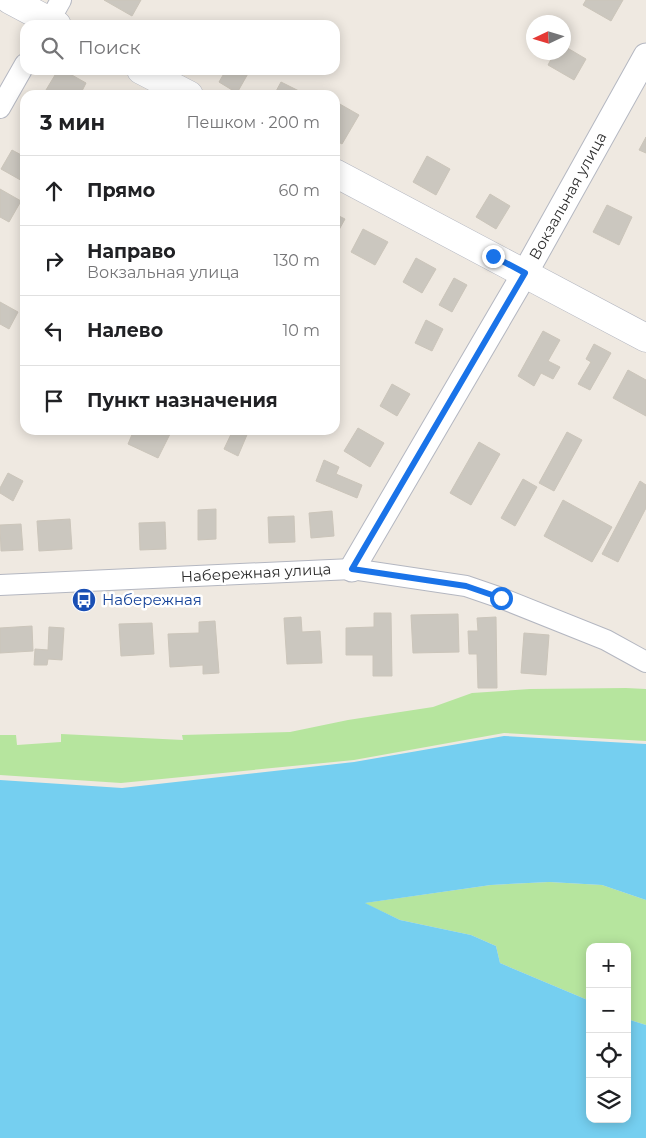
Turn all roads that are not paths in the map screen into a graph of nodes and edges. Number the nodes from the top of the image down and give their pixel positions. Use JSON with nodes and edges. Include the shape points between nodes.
{"nodes":[{"id":1,"x":10,"y":0,"type":"edge"},
{"id":2,"x":54,"y":18,"type":"edge"},
{"id":3,"x":646,"y":56,"type":"edge"},
{"id":4,"x":20,"y":73,"type":"edge"},
{"id":5,"x":150,"y":75,"type":"edge"},
{"id":6,"x":179,"y":90,"type":"edge"},
{"id":7,"x":0,"y":108,"type":"edge"},
{"id":8,"x":340,"y":176,"type":"edge"},
{"id":9,"x":525,"y":273,"type":"junction"},
{"id":10,"x":646,"y":338,"type":"edge"},
{"id":11,"x":352,"y":569,"type":"junction"},
{"id":12,"x":0,"y":585,"type":"edge"},
{"id":13,"x":646,"y":662,"type":"edge"}],
"edges":[{"from":1,"to":2,"type":"main road"},
{"from":3,"to":9,"type":"street","name":"Вокзальная улица"},
{"from":4,"to":7,"type":"street"},
{"from":5,"to":6,"type":"main road"},
{"from":8,"to":9,"type":"main road"},
{"from":9,"to":10,"type":"main road"},
{"from":9,"to":11,"type":"street","name":"Вокзальная улица"},
{"from":11,"to":12,"type":"street","name":"Набережная улица"},
{"from":11,"to":13,"type":"street","name":"Набережная улица","via":[[466,586],[606,640]]}]}
